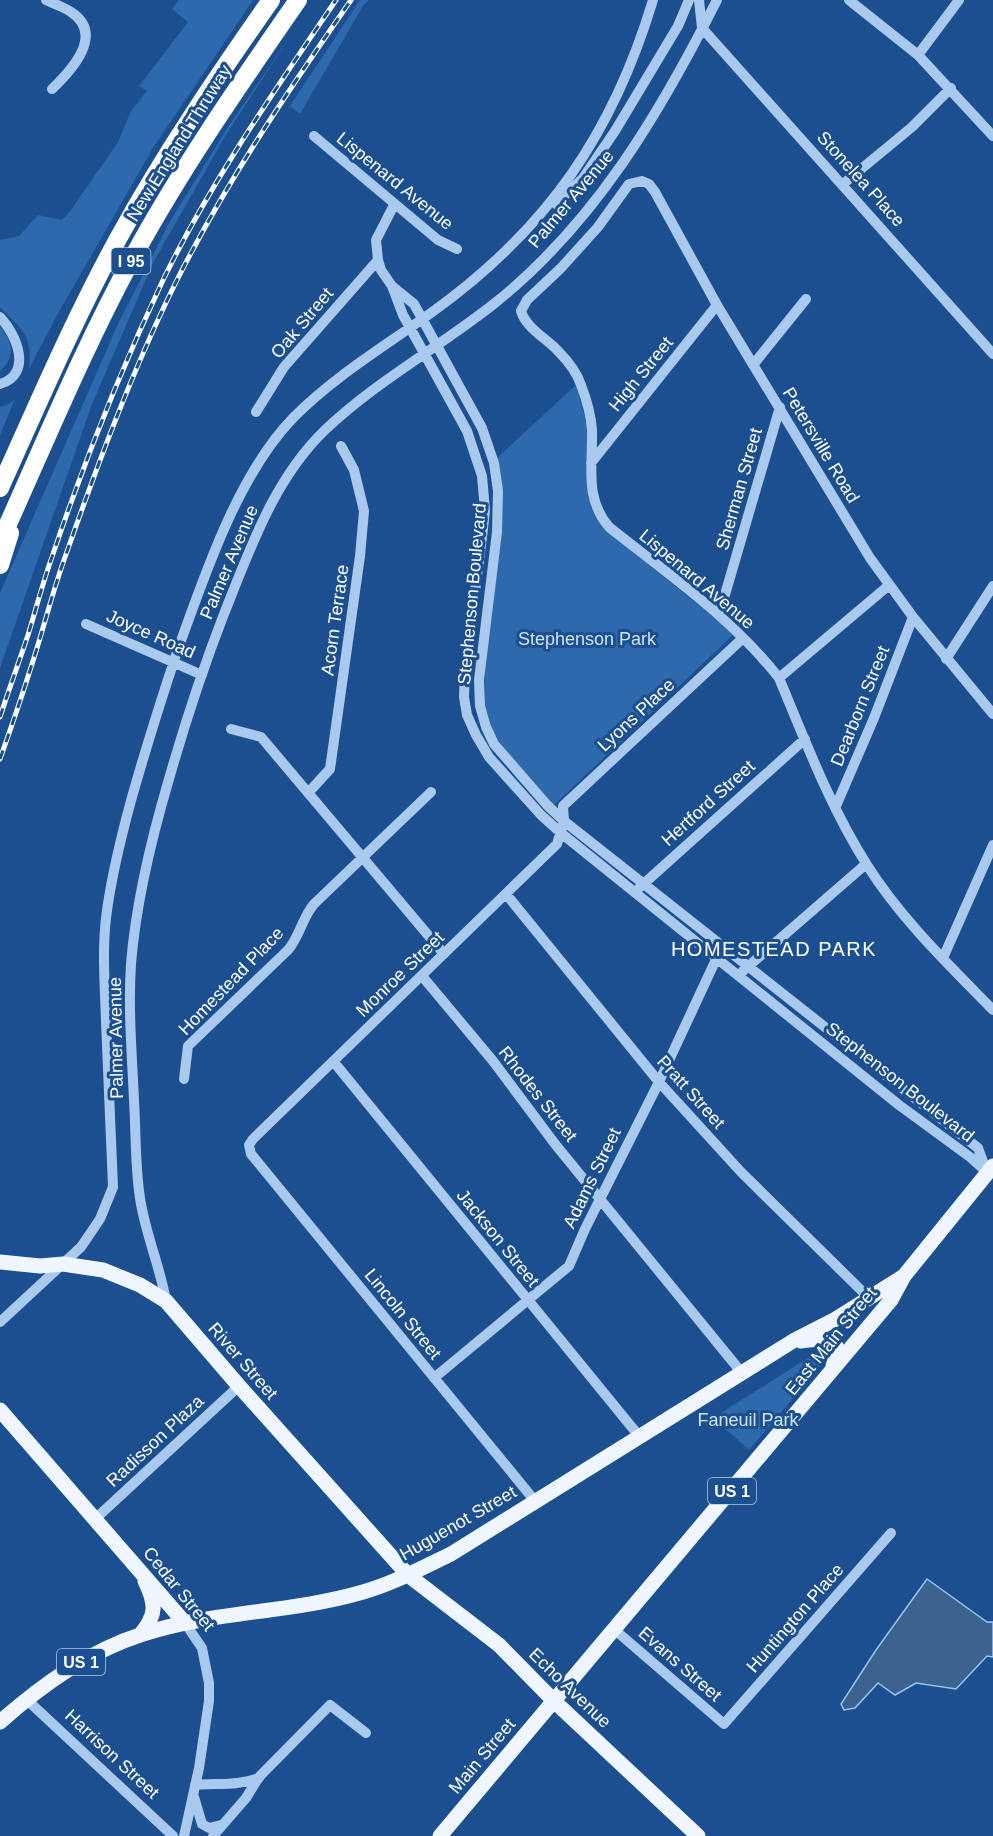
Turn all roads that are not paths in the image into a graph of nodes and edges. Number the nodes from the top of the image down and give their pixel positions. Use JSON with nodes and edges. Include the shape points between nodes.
{"nodes":[{"id":1,"x":46,"y":0,"type":"edge"},
{"id":2,"x":271,"y":0,"type":"edge"},
{"id":3,"x":298,"y":0,"type":"edge"},
{"id":4,"x":653,"y":0,"type":"edge"},
{"id":5,"x":689,"y":0,"type":"edge"},
{"id":6,"x":699,"y":0,"type":"edge"},
{"id":7,"x":717,"y":0,"type":"edge"},
{"id":8,"x":849,"y":0,"type":"edge"},
{"id":9,"x":959,"y":0,"type":"edge"},
{"id":10,"x":702,"y":28,"type":"junction"},
{"id":11,"x":918,"y":55,"type":"junction"},
{"id":12,"x":951,"y":88,"type":"junction"},
{"id":13,"x":52,"y":89,"type":"dead end"},
{"id":14,"x":314,"y":136,"type":"dead end"},
{"id":15,"x":993,"y":136,"type":"edge"},
{"id":16,"x":843,"y":184,"type":"junction"},
{"id":17,"x":394,"y":205,"type":"junction"},
{"id":18,"x":527,"y":230,"type":"junction"},
{"id":19,"x":457,"y":249,"type":"dead end"},
{"id":20,"x":378,"y":260,"type":"junction"},
{"id":21,"x":392,"y":286,"type":"junction"},
{"id":22,"x":806,"y":299,"type":"dead end"},
{"id":23,"x":717,"y":305,"type":"junction"},
{"id":24,"x":520,"y":311,"type":"joint"},
{"id":25,"x":0,"y":317,"type":"edge"},
{"id":26,"x":422,"y":319,"type":"junction"},
{"id":27,"x":410,"y":328,"type":"junction"},
{"id":28,"x":437,"y":347,"type":"junction"},
{"id":29,"x":993,"y":354,"type":"edge"},
{"id":30,"x":424,"y":355,"type":"junction"},
{"id":31,"x":753,"y":365,"type":"junction"},
{"id":32,"x":0,"y":384,"type":"edge"},
{"id":33,"x":780,"y":407,"type":"junction"},
{"id":34,"x":256,"y":412,"type":"dead end"},
{"id":35,"x":341,"y":446,"type":"dead end"},
{"id":36,"x":591,"y":464,"type":"junction"},
{"id":37,"x":1,"y":485,"type":"edge"},
{"id":38,"x":19,"y":500,"type":"junction"},
{"id":39,"x":0,"y":542,"type":"edge"},
{"id":40,"x":0,"y":565,"type":"edge"},
{"id":41,"x":888,"y":586,"type":"junction"},
{"id":42,"x":993,"y":586,"type":"edge"},
{"id":43,"x":720,"y":615,"type":"junction"},
{"id":44,"x":913,"y":617,"type":"junction"},
{"id":45,"x":86,"y":624,"type":"dead end"},
{"id":46,"x":743,"y":638,"type":"junction"},
{"id":47,"x":946,"y":659,"type":"junction"},
{"id":48,"x":174,"y":662,"type":"junction"},
{"id":49,"x":202,"y":675,"type":"junction"},
{"id":50,"x":779,"y":678,"type":"junction"},
{"id":51,"x":993,"y":714,"type":"edge"},
{"id":52,"x":231,"y":729,"type":"dead end"},
{"id":53,"x":805,"y":739,"type":"junction"},
{"id":54,"x":431,"y":792,"type":"dead end"},
{"id":55,"x":308,"y":793,"type":"junction"},
{"id":56,"x":836,"y":806,"type":"junction"},
{"id":57,"x":564,"y":821,"type":"junction"},
{"id":58,"x":561,"y":833,"type":"junction"},
{"id":59,"x":993,"y":845,"type":"edge"},
{"id":60,"x":362,"y":858,"type":"junction"},
{"id":61,"x":866,"y":864,"type":"junction"},
{"id":62,"x":643,"y":883,"type":"junction"},
{"id":63,"x":635,"y":893,"type":"junction"},
{"id":64,"x":506,"y":894,"type":"junction"},
{"id":65,"x":720,"y":953,"type":"junction"},
{"id":66,"x":444,"y":954,"type":"junction"},
{"id":67,"x":943,"y":958,"type":"junction"},
{"id":68,"x":748,"y":967,"type":"junction"},
{"id":69,"x":738,"y":975,"type":"junction"},
{"id":70,"x":422,"y":976,"type":"junction"},
{"id":71,"x":993,"y":1010,"type":"edge"},
{"id":72,"x":333,"y":1061,"type":"junction"},
{"id":73,"x":184,"y":1079,"type":"dead end"},
{"id":74,"x":658,"y":1082,"type":"junction"},
{"id":75,"x":249,"y":1145,"type":"joint"},
{"id":76,"x":990,"y":1170,"type":"edge"},
{"id":77,"x":601,"y":1199,"type":"junction"},
{"id":78,"x":0,"y":1262,"type":"edge"},
{"id":79,"x":63,"y":1264,"type":"junction"},
{"id":80,"x":904,"y":1276,"type":"junction"},
{"id":81,"x":868,"y":1297,"type":"junction"},
{"id":82,"x":166,"y":1301,"type":"junction"},
{"id":83,"x":528,"y":1301,"type":"junction"},
{"id":84,"x":0,"y":1322,"type":"edge"},
{"id":85,"x":793,"y":1341,"type":"junction"},
{"id":86,"x":742,"y":1373,"type":"junction"},
{"id":87,"x":829,"y":1374,"type":"junction"},
{"id":88,"x":434,"y":1378,"type":"junction"},
{"id":89,"x":239,"y":1386,"type":"junction"},
{"id":90,"x":0,"y":1410,"type":"edge"},
{"id":91,"x":639,"y":1436,"type":"junction"},
{"id":92,"x":535,"y":1501,"type":"junction"},
{"id":93,"x":94,"y":1520,"type":"junction"},
{"id":94,"x":891,"y":1533,"type":"dead end"},
{"id":95,"x":141,"y":1570,"type":"junction"},
{"id":96,"x":408,"y":1575,"type":"junction"},
{"id":97,"x":185,"y":1623,"type":"junction"},
{"id":98,"x":615,"y":1630,"type":"junction"},
{"id":99,"x":141,"y":1634,"type":"junction"},
{"id":100,"x":26,"y":1699,"type":"junction"},
{"id":101,"x":555,"y":1702,"type":"junction"},
{"id":102,"x":0,"y":1722,"type":"edge"},
{"id":103,"x":724,"y":1724,"type":"joint"},
{"id":104,"x":366,"y":1733,"type":"dead end"},
{"id":105,"x":259,"y":1777,"type":"junction"},
{"id":106,"x":194,"y":1789,"type":"junction"},
{"id":107,"x":222,"y":1825,"type":"junction"},
{"id":108,"x":693,"y":1834,"type":"edge"},
{"id":109,"x":173,"y":1836,"type":"edge"},
{"id":110,"x":184,"y":1836,"type":"edge"},
{"id":111,"x":213,"y":1836,"type":"edge"},
{"id":112,"x":440,"y":1836,"type":"edge"}],
"edges":[{"from":1,"to":13,"type":"street","via":[[71,12],[85,26],[87,35],[68,74]]},
{"from":2,"to":37,"type":"highway","name":"New England Thruway","number":"I 95","via":[[181,132],[118,238]]},
{"from":3,"to":38,"type":"highway","name":"New England Thruway","number":"I 95","via":[[211,127],[142,241],[93,335]]},
{"from":4,"to":18,"type":"street","name":"Palmer Avenue","via":[[629,70],[604,122],[574,171]]},
{"from":5,"to":18,"type":"street","name":"Palmer Avenue","via":[[647,81],[583,178]]},
{"from":6,"to":10,"type":"street"},
{"from":7,"to":10,"type":"street","name":"Palmer Avenue"},
{"from":8,"to":11,"type":"street"},
{"from":9,"to":11,"type":"street"},
{"from":10,"to":16,"type":"street","name":"Stonelea Place"},
{"from":10,"to":28,"type":"street","name":"Palmer Avenue","via":[[649,126],[582,216],[526,277]]},
{"from":11,"to":12,"type":"street"},
{"from":12,"to":15,"type":"street"},
{"from":12,"to":16,"type":"street"},
{"from":14,"to":17,"type":"street","name":"Lispenard Avenue"},
{"from":16,"to":29,"type":"street","name":"Stonelea Place"},
{"from":17,"to":19,"type":"street","name":"Lispenard Avenue","via":[[438,240]]},
{"from":17,"to":20,"type":"street","via":[[376,240]]},
{"from":18,"to":26,"type":"street","name":"Palmer Avenue","via":[[473,281]]},
{"from":20,"to":21,"type":"street","name":"Stephenson Boulevard"},
{"from":20,"to":34,"type":"street","name":"Oak Street","via":[[285,367]]},
{"from":21,"to":26,"type":"street","name":"Stephenson Boulevard","via":[[414,304]]},
{"from":21,"to":27,"type":"street","name":"Stephenson Boulevard"},
{"from":22,"to":31,"type":"street"},
{"from":23,"to":24,"type":"street","name":"Petersville Road","via":[[655,192],[642,180],[629,184],[598,227]]},
{"from":23,"to":31,"type":"street","name":"Petersville Road"},
{"from":23,"to":36,"type":"street","name":"High Street"},
{"from":24,"to":36,"type":"street","name":"Lispenard Avenue","via":[[525,321],[558,351],[581,384],[592,428]]},
{"from":25,"to":32,"type":"street","via":[[20,352],[16,371],[8,382]]},
{"from":26,"to":27,"type":"street","name":"Palmer Avenue"},
{"from":26,"to":28,"type":"street","name":"Stephenson Boulevard"},
{"from":27,"to":30,"type":"street","name":"Stephenson Boulevard"},
{"from":27,"to":48,"type":"street","name":"Palmer Avenue","via":[[320,393],[267,450],[227,525]]},
{"from":28,"to":30,"type":"street","name":"Palmer Avenue"},
{"from":28,"to":57,"type":"street","name":"Stephenson Boulevard","via":[[482,428],[494,463],[498,492],[497,532],[479,680],[480,706],[494,744]]},
{"from":30,"to":49,"type":"street","name":"Palmer Avenue","via":[[326,429],[281,484],[238,580]]},
{"from":30,"to":58,"type":"street","name":"Stephenson Boulevard","via":[[467,431],[482,476],[485,510],[465,669],[467,715],[489,757]]},
{"from":31,"to":33,"type":"street","name":"Petersville Road"},
{"from":33,"to":41,"type":"street","name":"Petersville Road"},
{"from":33,"to":43,"type":"street","name":"Sherman Street"},
{"from":35,"to":55,"type":"street","name":"Acorn Terrace","via":[[354,470],[364,511],[360,556],[335,748],[330,769]]},
{"from":36,"to":43,"type":"street","name":"Lispenard Avenue","via":[[593,497],[605,522]]},
{"from":38,"to":39,"type":"highway","name":"New England Thruway","number":"I 95"},
{"from":38,"to":40,"type":"highway"},
{"from":41,"to":44,"type":"street","name":"Petersville Road"},
{"from":41,"to":50,"type":"street"},
{"from":42,"to":47,"type":"street"},
{"from":43,"to":46,"type":"street","name":"Lispenard Avenue"},
{"from":44,"to":47,"type":"street","name":"Petersville Road"},
{"from":44,"to":56,"type":"street","name":"Dearborn Street"},
{"from":45,"to":48,"type":"street","name":"Joyce Road"},
{"from":46,"to":50,"type":"street","name":"Lispenard Avenue"},
{"from":46,"to":57,"type":"street","name":"Lyons Place","via":[[563,806]]},
{"from":47,"to":51,"type":"street","name":"Petersville Road"},
{"from":48,"to":49,"type":"street","name":"Joyce Road"},
{"from":48,"to":79,"type":"street","name":"Palmer Avenue","via":[[124,826],[106,920],[113,1187],[93,1231]]},
{"from":49,"to":82,"type":"street","name":"Palmer Avenue","via":[[148,854],[131,965],[139,1194]]},
{"from":50,"to":53,"type":"street","name":"Lispenard Avenue"},
{"from":52,"to":55,"type":"street","via":[[261,737]]},
{"from":53,"to":56,"type":"street","name":"Lispenard Avenue"},
{"from":53,"to":62,"type":"street","name":"Hertford Street"},
{"from":54,"to":60,"type":"street","name":"Homestead Place"},
{"from":55,"to":60,"type":"street"},
{"from":56,"to":61,"type":"street","name":"Lispenard Avenue"},
{"from":57,"to":58,"type":"street","name":"Monroe Street"},
{"from":57,"to":62,"type":"street","name":"Stephenson Boulevard"},
{"from":58,"to":63,"type":"street","name":"Stephenson Boulevard"},
{"from":58,"to":64,"type":"street","name":"Monroe Street","via":[[557,844]]},
{"from":59,"to":67,"type":"street"},
{"from":60,"to":66,"type":"street"},
{"from":60,"to":73,"type":"street","name":"Homestead Place","via":[[308,911],[296,942],[188,1046]]},
{"from":61,"to":67,"type":"street","name":"Lispenard Avenue","via":[[894,903]]},
{"from":61,"to":68,"type":"street"},
{"from":62,"to":63,"type":"street","name":"Hertford Street"},
{"from":62,"to":65,"type":"street","name":"Stephenson Boulevard"},
{"from":63,"to":65,"type":"street","name":"Stephenson Boulevard"},
{"from":64,"to":66,"type":"street","name":"Monroe Street"},
{"from":64,"to":74,"type":"street","name":"Pratt Street"},
{"from":65,"to":68,"type":"street","name":"Stephenson Boulevard"},
{"from":65,"to":69,"type":"street","name":"Stephenson Boulevard"},
{"from":65,"to":74,"type":"street","name":"Adams Street"},
{"from":66,"to":70,"type":"street","name":"Monroe Street"},
{"from":67,"to":71,"type":"street","name":"Lispenard Avenue"},
{"from":68,"to":69,"type":"street"},
{"from":68,"to":76,"type":"street","name":"Stephenson Boulevard","via":[[978,1148]]},
{"from":69,"to":76,"type":"street","name":"Stephenson Boulevard","via":[[899,1105]]},
{"from":70,"to":72,"type":"street","name":"Monroe Street"},
{"from":70,"to":77,"type":"street","name":"Rhodes Street"},
{"from":72,"to":75,"type":"street","name":"Monroe Street"},
{"from":72,"to":83,"type":"street","name":"Jackson Street"},
{"from":74,"to":77,"type":"street","name":"Adams Street"},
{"from":74,"to":81,"type":"street","name":"Pratt Street","via":[[741,1172]]},
{"from":75,"to":88,"type":"street","name":"Lincoln Street","via":[[251,1154]]},
{"from":76,"to":80,"type":"main road","name":"East Main Street","number":"US 1"},
{"from":77,"to":83,"type":"street","name":"Adams Street","via":[[569,1266]]},
{"from":77,"to":86,"type":"street","name":"Rhodes Street"},
{"from":78,"to":79,"type":"main road","name":"River Street"},
{"from":79,"to":82,"type":"main road","name":"River Street","via":[[113,1273]]},
{"from":79,"to":84,"type":"street","name":"Palmer Avenue"},
{"from":80,"to":81,"type":"main road","name":"Huguenot Street","number":"US 1"},
{"from":80,"to":87,"type":"main road","name":"East Main Street","number":"US 1","via":[[891,1300]]},
{"from":81,"to":85,"type":"main road","name":"Huguenot Street","number":"US 1"},
{"from":82,"to":89,"type":"main road","name":"River Street"},
{"from":83,"to":88,"type":"street","name":"Adams Street"},
{"from":83,"to":91,"type":"street","name":"Jackson Street"},
{"from":85,"to":86,"type":"main road","name":"Huguenot Street","number":"US 1"},
{"from":85,"to":87,"type":"main road","via":[[832,1340],[838,1350]]},
{"from":86,"to":91,"type":"main road","name":"Huguenot Street","number":"US 1"},
{"from":87,"to":98,"type":"main road","name":"East Main Street","number":"US 1"},
{"from":88,"to":92,"type":"street","name":"Lincoln Street"},
{"from":89,"to":93,"type":"street","name":"Radisson Plaza"},
{"from":89,"to":96,"type":"main road","name":"River Street"},
{"from":90,"to":93,"type":"main road","name":"Cedar Street"},
{"from":91,"to":92,"type":"main road","name":"Huguenot Street","number":"US 1"},
{"from":92,"to":96,"type":"main road","name":"Huguenot Street","number":"US 1","via":[[451,1554]]},
{"from":93,"to":95,"type":"main road","name":"Cedar Street"},
{"from":94,"to":103,"type":"street","name":"Huntington Place"},
{"from":95,"to":97,"type":"main road","name":"Cedar Street"},
{"from":95,"to":99,"type":"main road","via":[[154,1606]]},
{"from":96,"to":97,"type":"main road","name":"Huguenot Street","number":"US 1","via":[[333,1599]]},
{"from":96,"to":101,"type":"main road","name":"Echo Avenue","via":[[499,1645]]},
{"from":97,"to":99,"type":"main road","name":"Huguenot Street","number":"US 1"},
{"from":97,"to":106,"type":"street","name":"Cedar Street","via":[[202,1648],[209,1683]]},
{"from":98,"to":101,"type":"main road","name":"East Main Street","number":"US 1"},
{"from":98,"to":103,"type":"street","name":"Evans Street"},
{"from":99,"to":100,"type":"main road","name":"Huguenot Street","number":"US 1","via":[[73,1666]]},
{"from":100,"to":102,"type":"main road","name":"Huguenot Street","number":"US 1"},
{"from":100,"to":109,"type":"street","name":"Harrison Street"},
{"from":101,"to":108,"type":"main road","name":"Echo Avenue"},
{"from":101,"to":112,"type":"main road","name":"Main Street","number":"US 1"},
{"from":104,"to":105,"type":"street","via":[[330,1705]]},
{"from":105,"to":106,"type":"street"},
{"from":105,"to":107,"type":"street"},
{"from":106,"to":107,"type":"street","via":[[202,1824],[209,1828]]},
{"from":106,"to":110,"type":"street","name":"Cedar Street"},
{"from":107,"to":111,"type":"street"}]}
